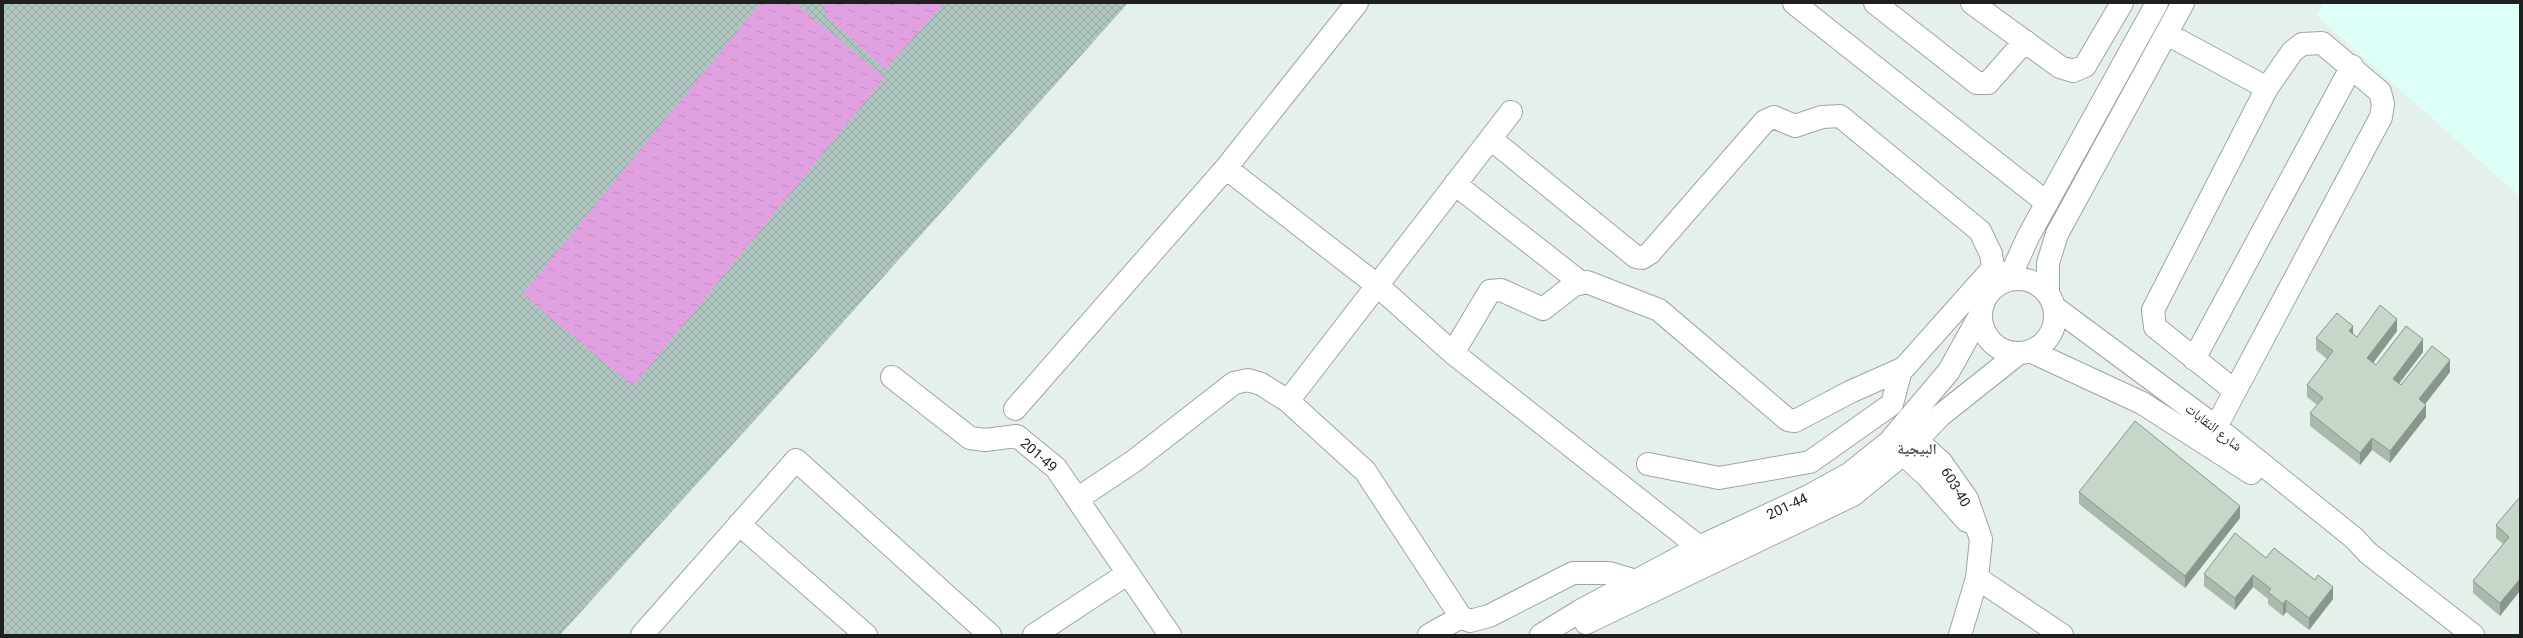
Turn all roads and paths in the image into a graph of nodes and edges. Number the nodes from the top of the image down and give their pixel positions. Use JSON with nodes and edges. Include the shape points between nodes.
{"nodes":[{"id":1,"x":1357,"y":3,"type":"edge"},
{"id":2,"x":1794,"y":3,"type":"edge"},
{"id":3,"x":1875,"y":3,"type":"edge"},
{"id":4,"x":1972,"y":3,"type":"edge"},
{"id":5,"x":2122,"y":3,"type":"edge"},
{"id":6,"x":2157,"y":3,"type":"edge"},
{"id":7,"x":2183,"y":3,"type":"edge"},
{"id":8,"x":2166,"y":34,"type":"junction"},
{"id":9,"x":2025,"y":41,"type":"junction"},
{"id":10,"x":2352,"y":66,"type":"junction"},
{"id":11,"x":2267,"y":88,"type":"junction"},
{"id":12,"x":1511,"y":112,"type":"dead end"},
{"id":13,"x":1491,"y":139,"type":"junction"},
{"id":14,"x":1226,"y":168,"type":"junction"},
{"id":15,"x":1455,"y":184,"type":"junction"},
{"id":16,"x":2047,"y":203,"type":"junction"},
{"id":17,"x":2000,"y":277,"type":"junction"},
{"id":18,"x":1580,"y":282,"type":"junction"},
{"id":19,"x":1378,"y":286,"type":"junction"},
{"id":20,"x":2051,"y":301,"type":"junction"},
{"id":21,"x":1980,"y":315,"type":"junction"},
{"id":22,"x":2024,"y":352,"type":"junction"},
{"id":23,"x":1453,"y":353,"type":"junction"},
{"id":24,"x":2194,"y":358,"type":"junction"},
{"id":25,"x":1901,"y":370,"type":"junction"},
{"id":26,"x":892,"y":377,"type":"dead end"},
{"id":27,"x":2235,"y":391,"type":"junction"},
{"id":28,"x":1288,"y":402,"type":"junction"},
{"id":29,"x":1015,"y":409,"type":"dead end"},
{"id":30,"x":2216,"y":427,"type":"junction"},
{"id":31,"x":1903,"y":441,"type":"junction"},
{"id":32,"x":1648,"y":464,"type":"dead end"},
{"id":33,"x":1077,"y":499,"type":"junction"},
{"id":34,"x":739,"y":524,"type":"junction"},
{"id":35,"x":1699,"y":547,"type":"junction"},
{"id":36,"x":2368,"y":553,"type":"junction"},
{"id":37,"x":1128,"y":574,"type":"junction"},
{"id":38,"x":1977,"y":578,"type":"junction"},
{"id":39,"x":1636,"y":581,"type":"junction"},
{"id":40,"x":1461,"y":616,"type":"junction"},
{"id":41,"x":642,"y":635,"type":"edge"},
{"id":42,"x":866,"y":635,"type":"edge"},
{"id":43,"x":990,"y":635,"type":"edge"},
{"id":44,"x":1034,"y":635,"type":"edge"},
{"id":45,"x":1170,"y":635,"type":"edge"},
{"id":46,"x":1429,"y":635,"type":"edge"},
{"id":47,"x":1540,"y":635,"type":"edge"},
{"id":48,"x":1562,"y":635,"type":"edge"},
{"id":49,"x":1960,"y":635,"type":"edge"},
{"id":50,"x":2062,"y":635,"type":"edge"},
{"id":51,"x":2472,"y":635,"type":"edge"}],
"edges":[{"from":1,"to":14,"type":"street"},
{"from":2,"to":16,"type":"street"},
{"from":3,"to":9,"type":"street","via":[[1977,83],[1988,83]]},
{"from":4,"to":9,"type":"street"},
{"from":5,"to":9,"type":"street","via":[[2089,61],[2079,70],[2066,70]]},
{"from":6,"to":16,"type":"street"},
{"from":7,"to":8,"type":"street"},
{"from":8,"to":11,"type":"street"},
{"from":8,"to":20,"type":"street","via":[[2057,234],[2048,263]]},
{"from":10,"to":11,"type":"street","via":[[2322,43],[2302,44],[2292,52]]},
{"from":10,"to":24,"type":"street"},
{"from":10,"to":27,"type":"street","via":[[2380,92],[2383,104],[2381,117]]},
{"from":11,"to":24,"type":"street","via":[[2153,310],[2155,326]]},
{"from":12,"to":13,"type":"street"},
{"from":13,"to":15,"type":"street"},
{"from":13,"to":17,"type":"street","via":[[1636,257],[1642,258],[1650,253],[1766,121],[1774,117],[1795,126],[1836,114],[1971,222],[1987,242]]},
{"from":14,"to":19,"type":"street"},
{"from":14,"to":29,"type":"street"},
{"from":15,"to":18,"type":"street"},
{"from":15,"to":19,"type":"street"},
{"from":16,"to":17,"type":"street","via":[[2021,251]]},
{"from":17,"to":20,"type":"street","via":[[2031,280]]},
{"from":17,"to":21,"type":"street","via":[[1985,298]]},
{"from":17,"to":25,"type":"street"},
{"from":18,"to":23,"type":"street","via":[[1543,309],[1501,290],[1490,291]]},
{"from":18,"to":25,"type":"street","via":[[1593,282],[1659,310],[1791,421]]},
{"from":19,"to":23,"type":"street"},
{"from":19,"to":28,"type":"street"},
{"from":20,"to":22,"type":"street","via":[[2055,323],[2048,337]]},
{"from":20,"to":30,"type":"street","name":"شارع النقابات"},
{"from":21,"to":22,"type":"street","via":[[1983,330],[1991,342],[2004,351]]},
{"from":21,"to":31,"type":"street","name":"201-44","via":[[1949,371]]},
{"from":22,"to":31,"type":"street","name":"201-44"},
{"from":22,"to":36,"type":"street","name":"شارع النقابات","via":[[2142,403],[2236,461],[2333,534]]},
{"from":23,"to":35,"type":"street"},
{"from":24,"to":27,"type":"street"},
{"from":25,"to":32,"type":"street","via":[[1892,404],[1810,462],[1719,478]]},
{"from":26,"to":33,"type":"street","name":"201-49","via":[[970,438],[985,440],[1017,436],[1056,468]]},
{"from":27,"to":30,"type":"street"},
{"from":28,"to":33,"type":"street","via":[[1261,384],[1248,380],[1234,383],[1134,462]]},
{"from":28,"to":40,"type":"street","via":[[1365,471]]},
{"from":30,"to":36,"type":"street","name":"شارع النقابات","via":[[2354,538]]},
{"from":31,"to":35,"type":"street","name":"201-44","via":[[1809,496]]},
{"from":31,"to":38,"type":"street","name":"603-40","via":[[1941,462],[1967,499],[1981,539]]},
{"from":31,"to":48,"type":"street","name":"201-44","via":[[1853,495]]},
{"from":33,"to":37,"type":"street","name":"201-49"},
{"from":34,"to":41,"type":"street"},
{"from":34,"to":42,"type":"street"},
{"from":34,"to":43,"type":"street","via":[[796,460]]},
{"from":35,"to":39,"type":"street","name":"201-44"},
{"from":36,"to":51,"type":"street","name":"شارع النقابات"},
{"from":37,"to":44,"type":"street"},
{"from":37,"to":45,"type":"street","name":"201-49"},
{"from":38,"to":49,"type":"street","name":"603-40"},
{"from":38,"to":50,"type":"street"},
{"from":39,"to":40,"type":"street","via":[[1609,573],[1573,574],[1489,616],[1470,621]]},
{"from":39,"to":47,"type":"street","name":"201-44"},
{"from":40,"to":46,"type":"street"}]}
